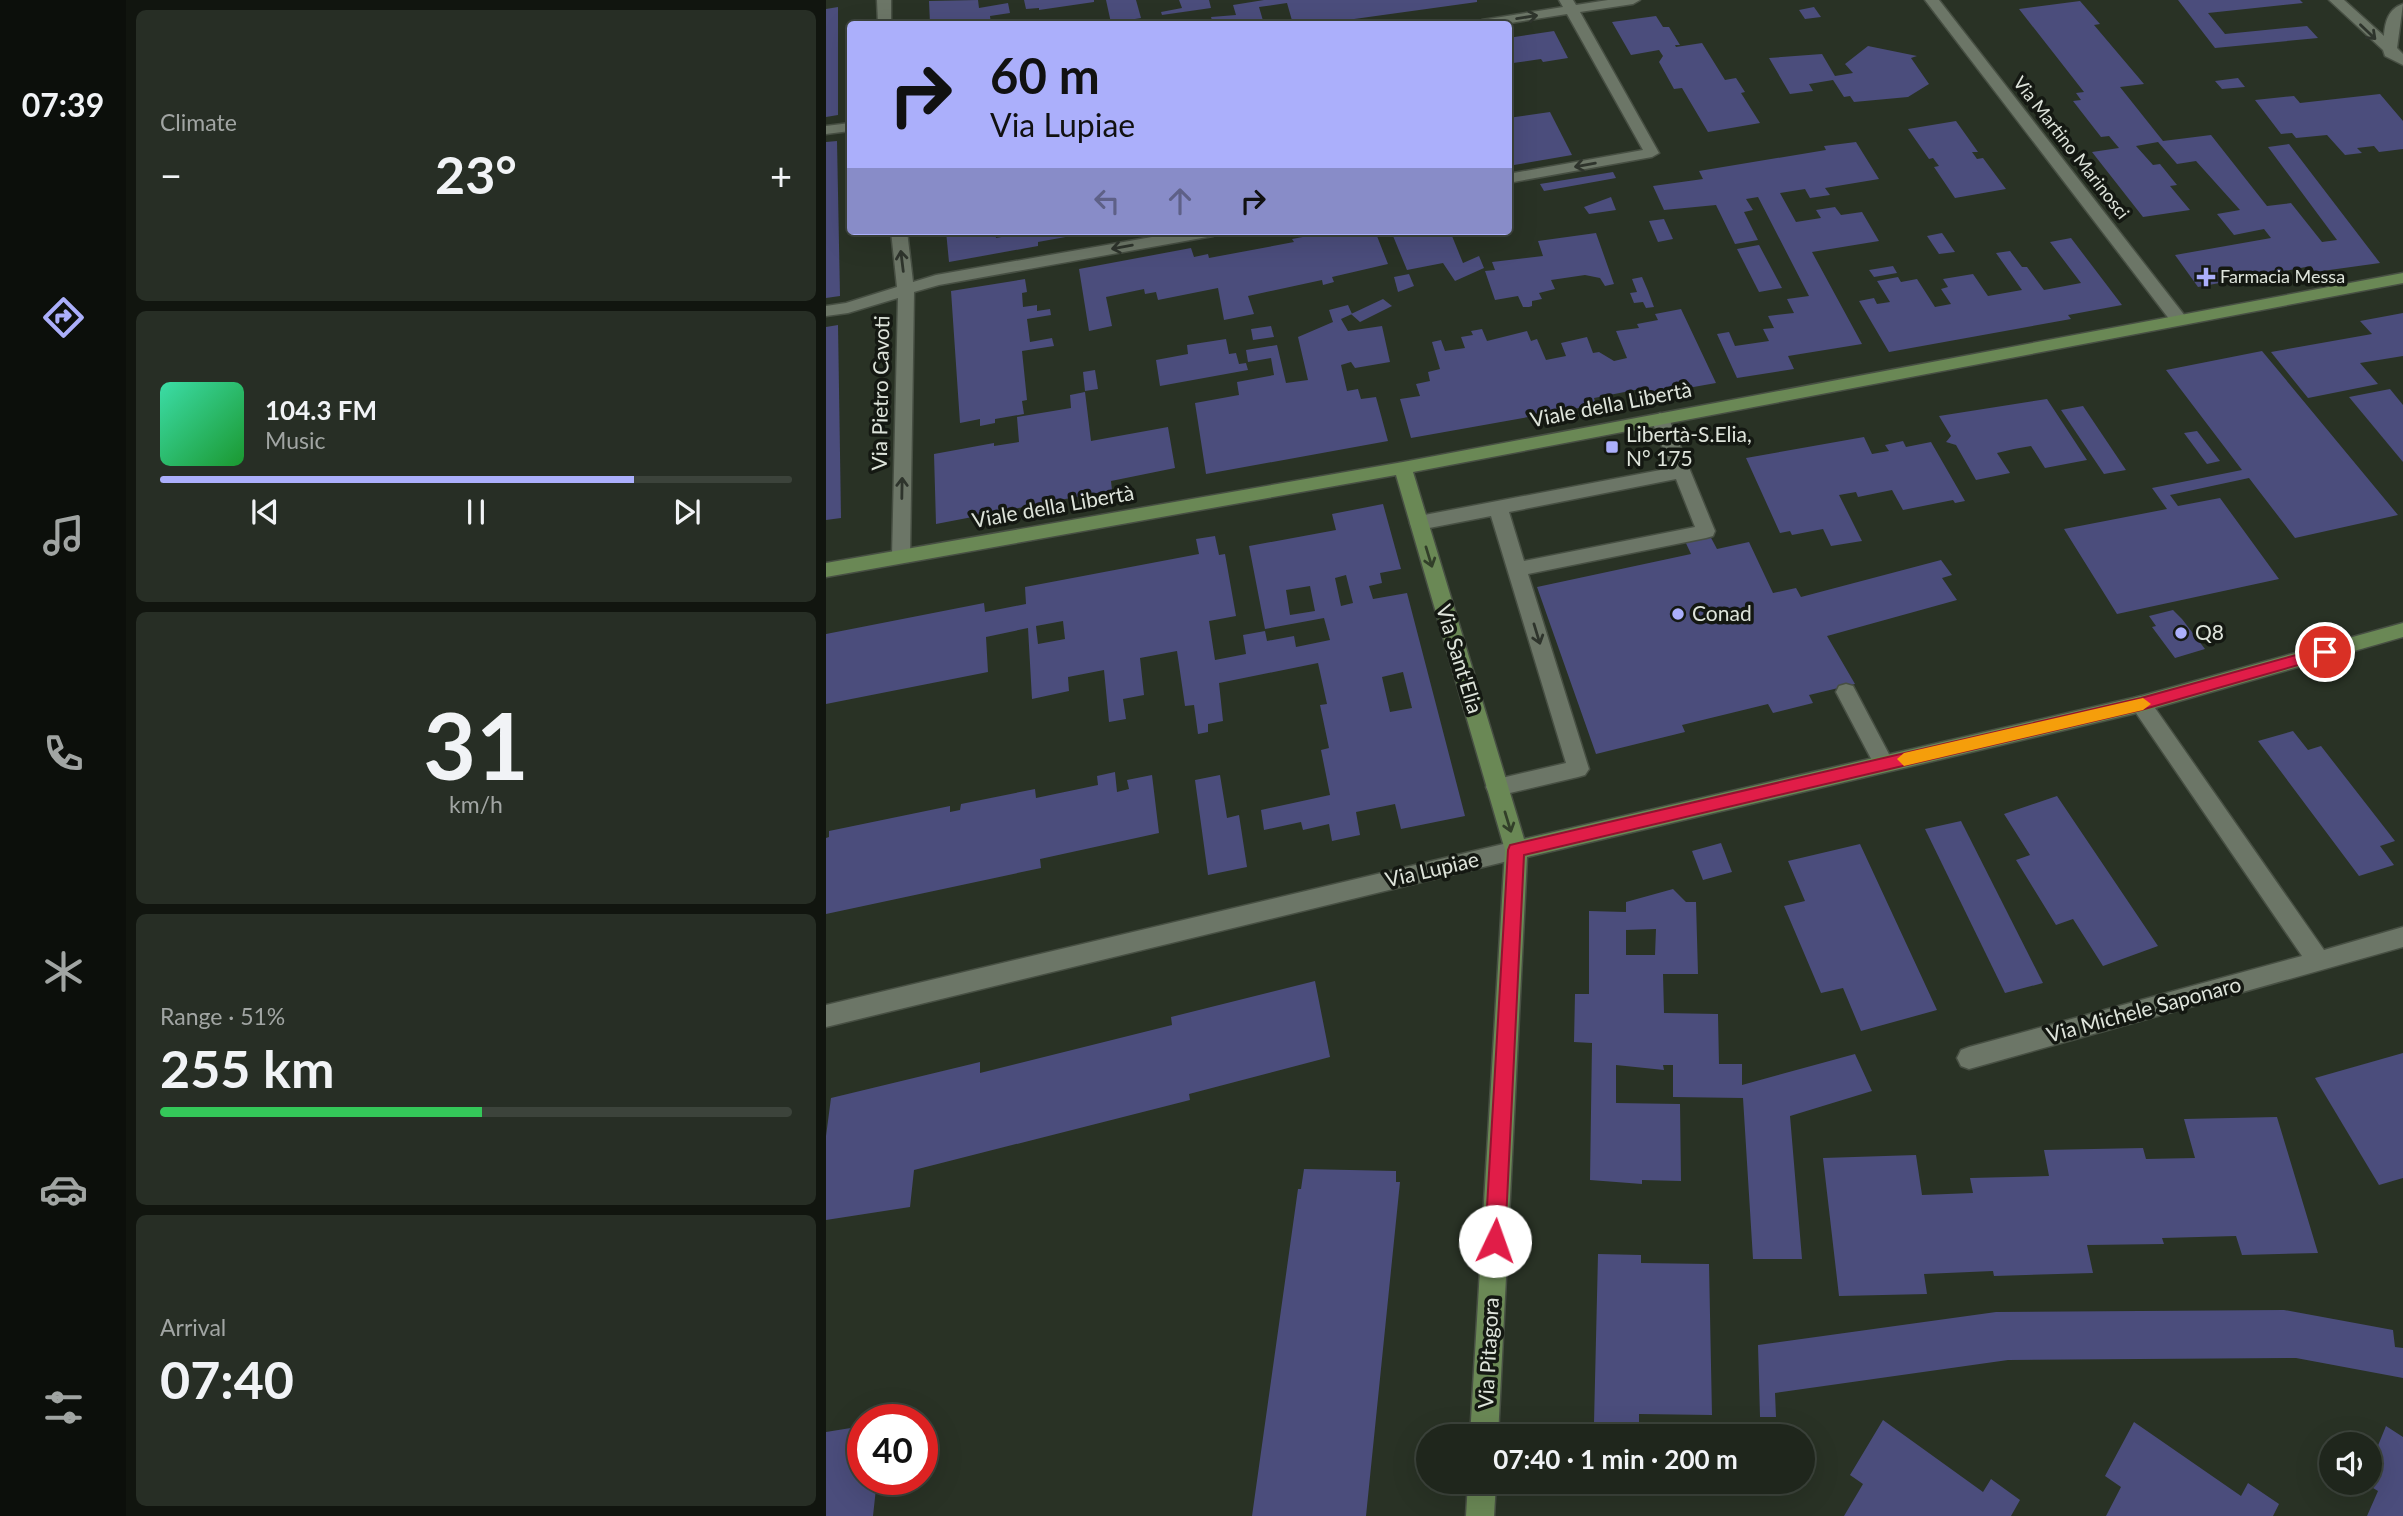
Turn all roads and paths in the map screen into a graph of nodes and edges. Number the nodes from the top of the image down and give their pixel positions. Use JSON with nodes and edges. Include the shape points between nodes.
{"nodes":[{"id":1,"x":884,"y":0,"type":"edge"},
{"id":2,"x":1633,"y":0,"type":"edge"},
{"id":3,"x":1932,"y":0,"type":"edge"},
{"id":4,"x":2336,"y":0,"type":"edge"},
{"id":5,"x":1569,"y":5,"type":"edge"},
{"id":6,"x":2403,"y":8,"type":"edge"},
{"id":7,"x":885,"y":21,"type":"edge"},
{"id":8,"x":1496,"y":21,"type":"edge"},
{"id":9,"x":2390,"y":52,"type":"junction"},
{"id":10,"x":2403,"y":61,"type":"edge"},
{"id":11,"x":847,"y":127,"type":"edge"},
{"id":12,"x":826,"y":130,"type":"edge"},
{"id":13,"x":1512,"y":178,"type":"edge"},
{"id":14,"x":899,"y":235,"type":"edge"},
{"id":15,"x":1190,"y":235,"type":"edge"},
{"id":16,"x":2403,"y":278,"type":"edge"},
{"id":17,"x":906,"y":291,"type":"junction"},
{"id":18,"x":826,"y":312,"type":"edge"},
{"id":19,"x":2179,"y":320,"type":"junction"},
{"id":20,"x":1660,"y":419,"type":"junction"},
{"id":21,"x":1403,"y":468,"type":"junction"},
{"id":22,"x":1681,"y":472,"type":"junction"},
{"id":23,"x":1498,"y":508,"type":"junction"},
{"id":24,"x":1419,"y":523,"type":"junction"},
{"id":25,"x":901,"y":556,"type":"junction"},
{"id":26,"x":1517,"y":569,"type":"junction"},
{"id":27,"x":826,"y":570,"type":"edge"},
{"id":28,"x":2403,"y":630,"type":"edge"},
{"id":29,"x":1846,"y":692,"type":"dead end"},
{"id":30,"x":2141,"y":704,"type":"junction"},
{"id":31,"x":1884,"y":764,"type":"junction"},
{"id":32,"x":1497,"y":787,"type":"junction"},
{"id":33,"x":1516,"y":850,"type":"junction"},
{"id":34,"x":2403,"y":937,"type":"edge"},
{"id":35,"x":2319,"y":962,"type":"junction"},
{"id":36,"x":826,"y":1016,"type":"edge"},
{"id":37,"x":1969,"y":1058,"type":"dead end"},
{"id":38,"x":1485,"y":1424,"type":"edge"},
{"id":39,"x":1481,"y":1494,"type":"edge"},
{"id":40,"x":1480,"y":1516,"type":"edge"}],
"edges":[{"from":1,"to":7,"type":"street"},
{"from":2,"to":5,"type":"street"},
{"from":3,"to":19,"type":"street","name":"Via Martino Marinosci"},
{"from":4,"to":9,"type":"street","one_way":true},
{"from":8,"to":5,"type":"street","one_way":true},
{"from":5,"to":13,"type":"street","one_way":true,"via":[[1653,153]]},
{"from":6,"to":9,"type":"street","via":[[2392,20]]},
{"from":9,"to":10,"type":"street"},
{"from":11,"to":12,"type":"street"},
{"from":17,"to":14,"type":"street","name":"Via Pietro Cavoti","one_way":true},
{"from":15,"to":17,"type":"street","one_way":true,"via":[[936,280]]},
{"from":16,"to":19,"type":"street","name":"Viale della Libertà"},
{"from":17,"to":18,"type":"street"},
{"from":25,"to":17,"type":"street","name":"Via Pietro Cavoti","one_way":true},
{"from":19,"to":20,"type":"street","name":"Viale della Libertà"},
{"from":20,"to":21,"type":"street","name":"Viale della Libertà"},
{"from":20,"to":22,"type":"street"},
{"from":21,"to":24,"type":"street","name":"Via Sant'Elia"},
{"from":21,"to":25,"type":"street","name":"Viale della Libertà"},
{"from":22,"to":23,"type":"street"},
{"from":22,"to":26,"type":"street","via":[[1706,531]]},
{"from":23,"to":24,"type":"street"},
{"from":23,"to":26,"type":"street"},
{"from":24,"to":32,"type":"street","name":"Via Sant'Elia","one_way":true},
{"from":25,"to":27,"type":"street","name":"Viale della Libertà"},
{"from":26,"to":32,"type":"street","one_way":true,"via":[[1578,769]]},
{"from":28,"to":30,"type":"street","name":"Via Lupiae"},
{"from":29,"to":31,"type":"street"},
{"from":30,"to":31,"type":"street","name":"Via Lupiae"},
{"from":30,"to":35,"type":"street"},
{"from":31,"to":33,"type":"street","name":"Via Lupiae"},
{"from":32,"to":33,"type":"street","name":"Via Sant'Elia","one_way":true},
{"from":33,"to":36,"type":"street","name":"Via Lupiae"},
{"from":33,"to":38,"type":"street","name":"Via Pitagora"},
{"from":34,"to":35,"type":"street","name":"Via Michele Saponaro"},
{"from":35,"to":37,"type":"street","name":"Via Michele Saponaro"},
{"from":39,"to":40,"type":"street"}]}
